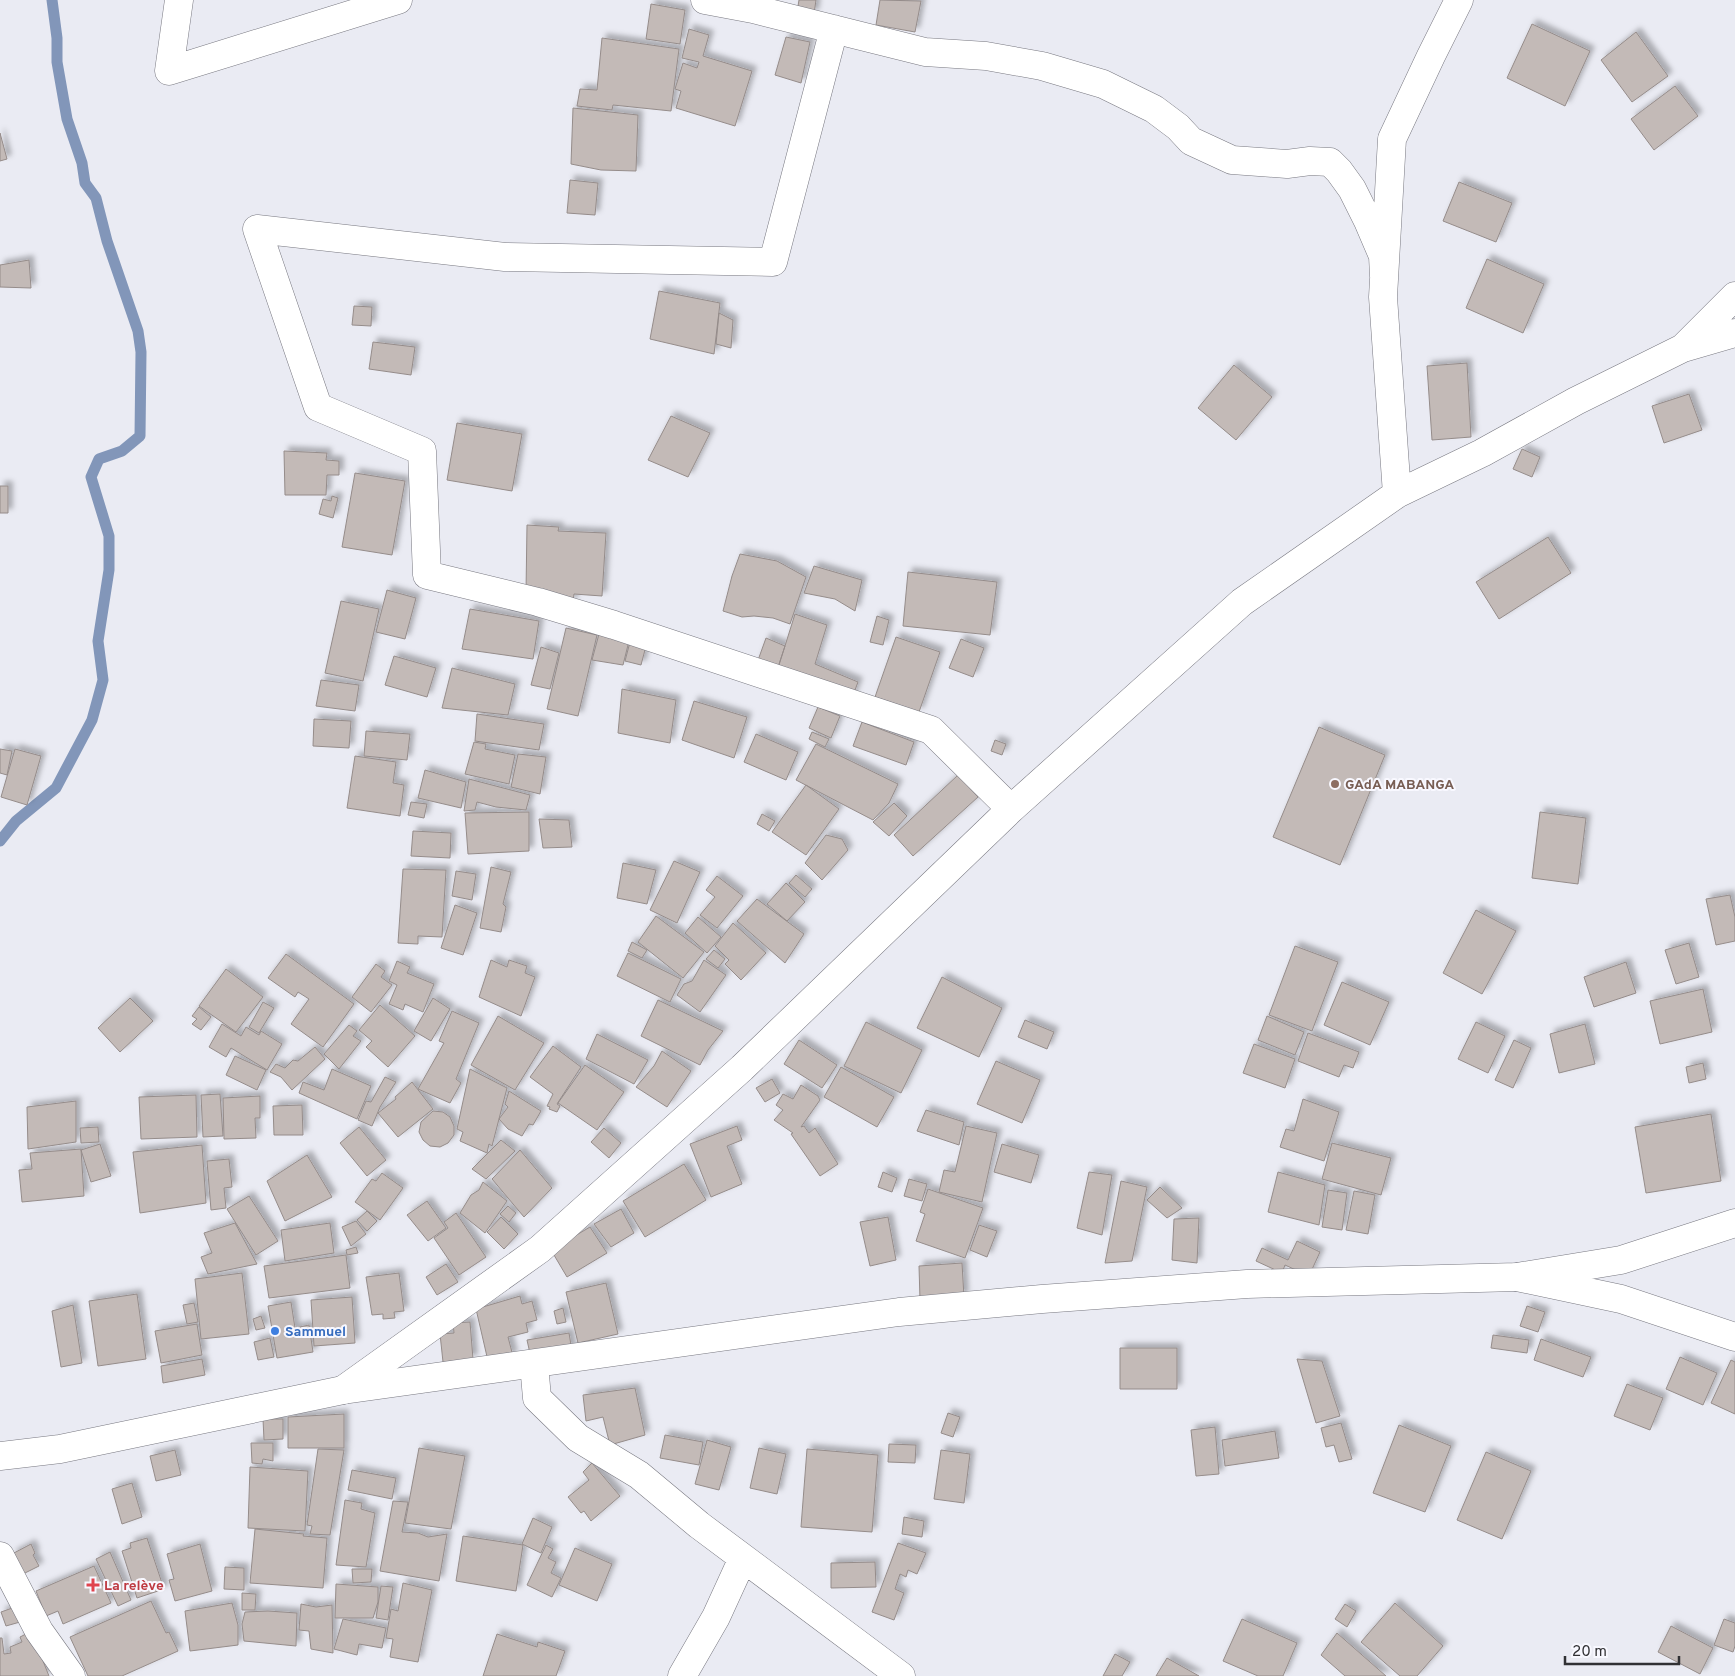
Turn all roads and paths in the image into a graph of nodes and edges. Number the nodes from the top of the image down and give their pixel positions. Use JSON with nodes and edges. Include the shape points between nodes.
{"nodes":[{"id":1,"x":179,"y":0,"type":"edge"},
{"id":2,"x":398,"y":0,"type":"edge"},
{"id":3,"x":704,"y":0,"type":"edge"},
{"id":4,"x":1459,"y":0,"type":"edge"},
{"id":5,"x":834,"y":29,"type":"junction"},
{"id":6,"x":1384,"y":276,"type":"junction"},
{"id":7,"x":1735,"y":296,"type":"edge"},
{"id":8,"x":1735,"y":333,"type":"edge"},
{"id":9,"x":1683,"y":348,"type":"junction"},
{"id":10,"x":1397,"y":494,"type":"junction"},
{"id":11,"x":1011,"y":809,"type":"junction"},
{"id":12,"x":1735,"y":1223,"type":"edge"},
{"id":13,"x":1517,"y":1277,"type":"junction"},
{"id":14,"x":1735,"y":1337,"type":"edge"},
{"id":15,"x":534,"y":1364,"type":"junction"},
{"id":16,"x":343,"y":1390,"type":"junction"},
{"id":17,"x":0,"y":1456,"type":"edge"},
{"id":18,"x":0,"y":1556,"type":"edge"},
{"id":19,"x":743,"y":1558,"type":"junction"},
{"id":20,"x":70,"y":1676,"type":"edge"},
{"id":21,"x":682,"y":1676,"type":"edge"},
{"id":22,"x":901,"y":1676,"type":"edge"}],
"edges":[{"from":1,"to":2,"type":"street","via":[[169,71]]},
{"from":3,"to":5,"type":"street"},
{"from":4,"to":6,"type":"street","via":[[1392,139]]},
{"from":5,"to":6,"type":"street","via":[[924,52],[986,56],[1042,66],[1103,84],[1154,109],[1191,141],[1232,160],[1287,164],[1330,162],[1352,189],[1368,221],[1382,256]]},
{"from":5,"to":11,"type":"street","via":[[773,262],[506,257],[257,229],[318,407],[422,451],[427,575],[595,619],[931,730]]},
{"from":6,"to":10,"type":"street"},
{"from":7,"to":9,"type":"street"},
{"from":8,"to":9,"type":"street"},
{"from":9,"to":10,"type":"street"},
{"from":10,"to":11,"type":"street","via":[[1242,602]]},
{"from":11,"to":16,"type":"street","via":[[742,1068],[540,1249]]},
{"from":12,"to":13,"type":"street","via":[[1621,1260]]},
{"from":13,"to":14,"type":"street","via":[[1621,1299]]},
{"from":13,"to":15,"type":"street","via":[[1247,1284],[1042,1299],[899,1312]]},
{"from":15,"to":16,"type":"street"},
{"from":15,"to":19,"type":"street","via":[[537,1398],[578,1438],[639,1475]]},
{"from":16,"to":17,"type":"street","via":[[60,1449]]},
{"from":18,"to":20,"type":"street","via":[[39,1631]]},
{"from":19,"to":21,"type":"street","via":[[716,1617]]},
{"from":19,"to":22,"type":"street"}]}
